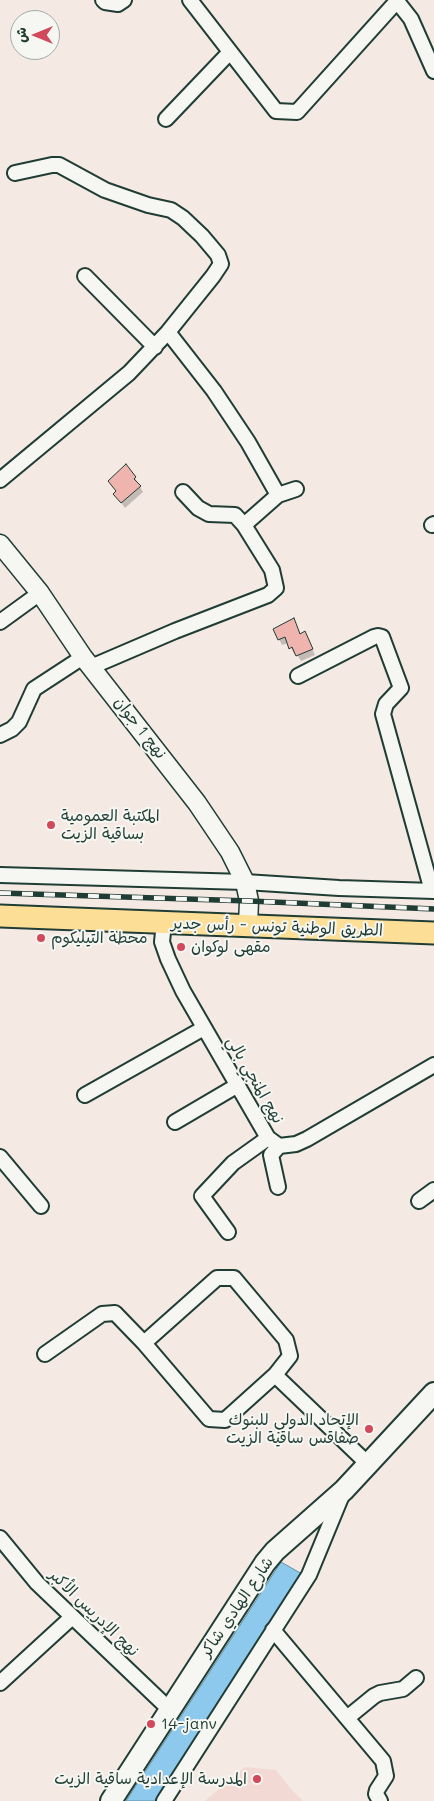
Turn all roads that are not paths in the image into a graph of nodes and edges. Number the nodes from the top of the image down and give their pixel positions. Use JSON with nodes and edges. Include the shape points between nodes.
{"nodes":[{"id":1,"x":103,"y":0,"type":"edge"},
{"id":2,"x":124,"y":0,"type":"edge"},
{"id":3,"x":190,"y":0,"type":"edge"},
{"id":4,"x":396,"y":1,"type":"edge"},
{"id":5,"x":230,"y":52,"type":"junction"},
{"id":6,"x":434,"y":72,"type":"edge"},
{"id":7,"x":166,"y":119,"type":"dead end"},
{"id":8,"x":15,"y":173,"type":"dead end"},
{"id":9,"x":85,"y":276,"type":"dead end"},
{"id":10,"x":168,"y":332,"type":"junction"},
{"id":11,"x":155,"y":347,"type":"junction"},
{"id":12,"x":0,"y":480,"type":"edge"},
{"id":13,"x":296,"y":489,"type":"dead end"},
{"id":14,"x":183,"y":492,"type":"dead end"},
{"id":15,"x":278,"y":495,"type":"junction"},
{"id":16,"x":244,"y":525,"type":"junction"},
{"id":17,"x":0,"y":544,"type":"edge"},
{"id":18,"x":40,"y":593,"type":"junction"},
{"id":19,"x":0,"y":622,"type":"edge"},
{"id":20,"x":87,"y":662,"type":"junction"},
{"id":21,"x":298,"y":676,"type":"dead end"},
{"id":22,"x":0,"y":735,"type":"edge"},
{"id":23,"x":0,"y":875,"type":"edge"},
{"id":24,"x":245,"y":882,"type":"junction"},
{"id":25,"x":433,"y":891,"type":"edge"},
{"id":26,"x":0,"y":916,"type":"edge"},
{"id":27,"x":164,"y":922,"type":"junction"},
{"id":28,"x":248,"y":925,"type":"junction"},
{"id":29,"x":434,"y":933,"type":"edge"},
{"id":30,"x":204,"y":1028,"type":"junction"},
{"id":31,"x":434,"y":1065,"type":"edge"},
{"id":32,"x":238,"y":1085,"type":"junction"},
{"id":33,"x":85,"y":1095,"type":"dead end"},
{"id":34,"x":175,"y":1122,"type":"dead end"},
{"id":35,"x":274,"y":1142,"type":"junction"},
{"id":36,"x":0,"y":1157,"type":"edge"},
{"id":37,"x":278,"y":1187,"type":"dead end"},
{"id":38,"x":434,"y":1190,"type":"edge"},
{"id":39,"x":419,"y":1201,"type":"dead end"},
{"id":40,"x":41,"y":1206,"type":"dead end"},
{"id":41,"x":228,"y":1232,"type":"dead end"},
{"id":42,"x":144,"y":1343,"type":"junction"},
{"id":43,"x":45,"y":1354,"type":"dead end"},
{"id":44,"x":275,"y":1375,"type":"junction"},
{"id":45,"x":430,"y":1404,"type":"edge"},
{"id":46,"x":368,"y":1464,"type":"junction"},
{"id":47,"x":344,"y":1490,"type":"junction"},
{"id":48,"x":0,"y":1538,"type":"edge"},
{"id":49,"x":72,"y":1618,"type":"junction"},
{"id":50,"x":273,"y":1630,"type":"junction"},
{"id":51,"x":416,"y":1678,"type":"dead end"},
{"id":52,"x":0,"y":1683,"type":"edge"},
{"id":53,"x":169,"y":1709,"type":"junction"},
{"id":54,"x":347,"y":1718,"type":"junction"},
{"id":55,"x":111,"y":1801,"type":"edge"},
{"id":56,"x":164,"y":1801,"type":"edge"},
{"id":57,"x":380,"y":1801,"type":"edge"}],
"edges":[{"from":1,"to":2,"type":"street","via":[[118,4]]},
{"from":3,"to":5,"type":"street"},
{"from":4,"to":5,"type":"street","via":[[298,112],[276,111]]},
{"from":4,"to":6,"type":"street","via":[[411,19]]},
{"from":5,"to":7,"type":"street"},
{"from":8,"to":10,"type":"street","via":[[59,165],[105,190],[171,210],[202,236],[218,255],[221,264]]},
{"from":9,"to":11,"type":"street"},
{"from":10,"to":11,"type":"street"},
{"from":10,"to":15,"type":"street","via":[[214,391]]},
{"from":11,"to":12,"type":"street","via":[[129,373]]},
{"from":13,"to":15,"type":"street"},
{"from":14,"to":16,"type":"street","via":[[198,508],[209,514],[235,515]]},
{"from":15,"to":16,"type":"street"},
{"from":16,"to":20,"type":"street","via":[[272,570],[276,588],[268,595]]},
{"from":17,"to":18,"type":"street","name":"نهج 1 جوان"},
{"from":18,"to":19,"type":"street"},
{"from":18,"to":20,"type":"street","name":"نهج 1 جوان"},
{"from":20,"to":22,"type":"street","via":[[34,689],[19,722]]},
{"from":20,"to":24,"type":"street","name":"نهج 1 جوان","via":[[198,803]]},
{"from":21,"to":25,"type":"street","via":[[374,637],[382,637],[400,688],[386,704],[383,714]]},
{"from":23,"to":24,"type":"street"},
{"from":24,"to":25,"type":"street"},
{"from":24,"to":28,"type":"street","name":"نهج 1 جوان","via":[[250,901]]},
{"from":26,"to":27,"type":"main road","name":"الطريق الوطنية تونس - رأس جدير"},
{"from":27,"to":28,"type":"main road","name":"الطريق الوطنية تونس - رأس جدير"},
{"from":27,"to":30,"type":"street","name":"نهج المنجي بالي","via":[[164,951]]},
{"from":28,"to":29,"type":"main road","name":"الطريق الوطنية تونس - رأس جدير"},
{"from":30,"to":32,"type":"street","name":"نهج المنجي بالي"},
{"from":30,"to":33,"type":"street"},
{"from":31,"to":35,"type":"street","name":"نهج المنجي بالي","via":[[307,1139],[296,1144]]},
{"from":32,"to":34,"type":"street"},
{"from":32,"to":35,"type":"street","name":"نهج المنجي بالي"},
{"from":35,"to":37,"type":"street","via":[[271,1155]]},
{"from":35,"to":41,"type":"street","via":[[233,1163],[202,1196]]},
{"from":36,"to":40,"type":"street"},
{"from":38,"to":39,"type":"street"},
{"from":42,"to":43,"type":"street","via":[[116,1313],[102,1314]]},
{"from":42,"to":44,"type":"street","via":[[209,1418],[226,1420]]},
{"from":42,"to":44,"type":"street","via":[[217,1278],[234,1278],[286,1340],[290,1356]]},
{"from":44,"to":46,"type":"street"},
{"from":45,"to":46,"type":"main road","name":"شارع الهادي شاكر"},
{"from":46,"to":47,"type":"main road","name":"شارع الهادي شاكر"},
{"from":47,"to":50,"type":"street","via":[[309,1575]]},
{"from":47,"to":53,"type":"main road","name":"شارع الهادي شاكر","via":[[265,1563]]},
{"from":48,"to":49,"type":"street","name":"نهج الإدريس الأكبر","via":[[37,1583]]},
{"from":49,"to":52,"type":"street"},
{"from":49,"to":53,"type":"street","name":"نهج الإدريس الأكبر"},
{"from":50,"to":54,"type":"street"},
{"from":50,"to":56,"type":"street"},
{"from":51,"to":54,"type":"street","via":[[403,1689],[374,1696]]},
{"from":53,"to":55,"type":"main road","name":"شارع الهادي شاكر"},
{"from":54,"to":57,"type":"street","via":[[383,1761],[386,1776],[376,1794]]}]}
